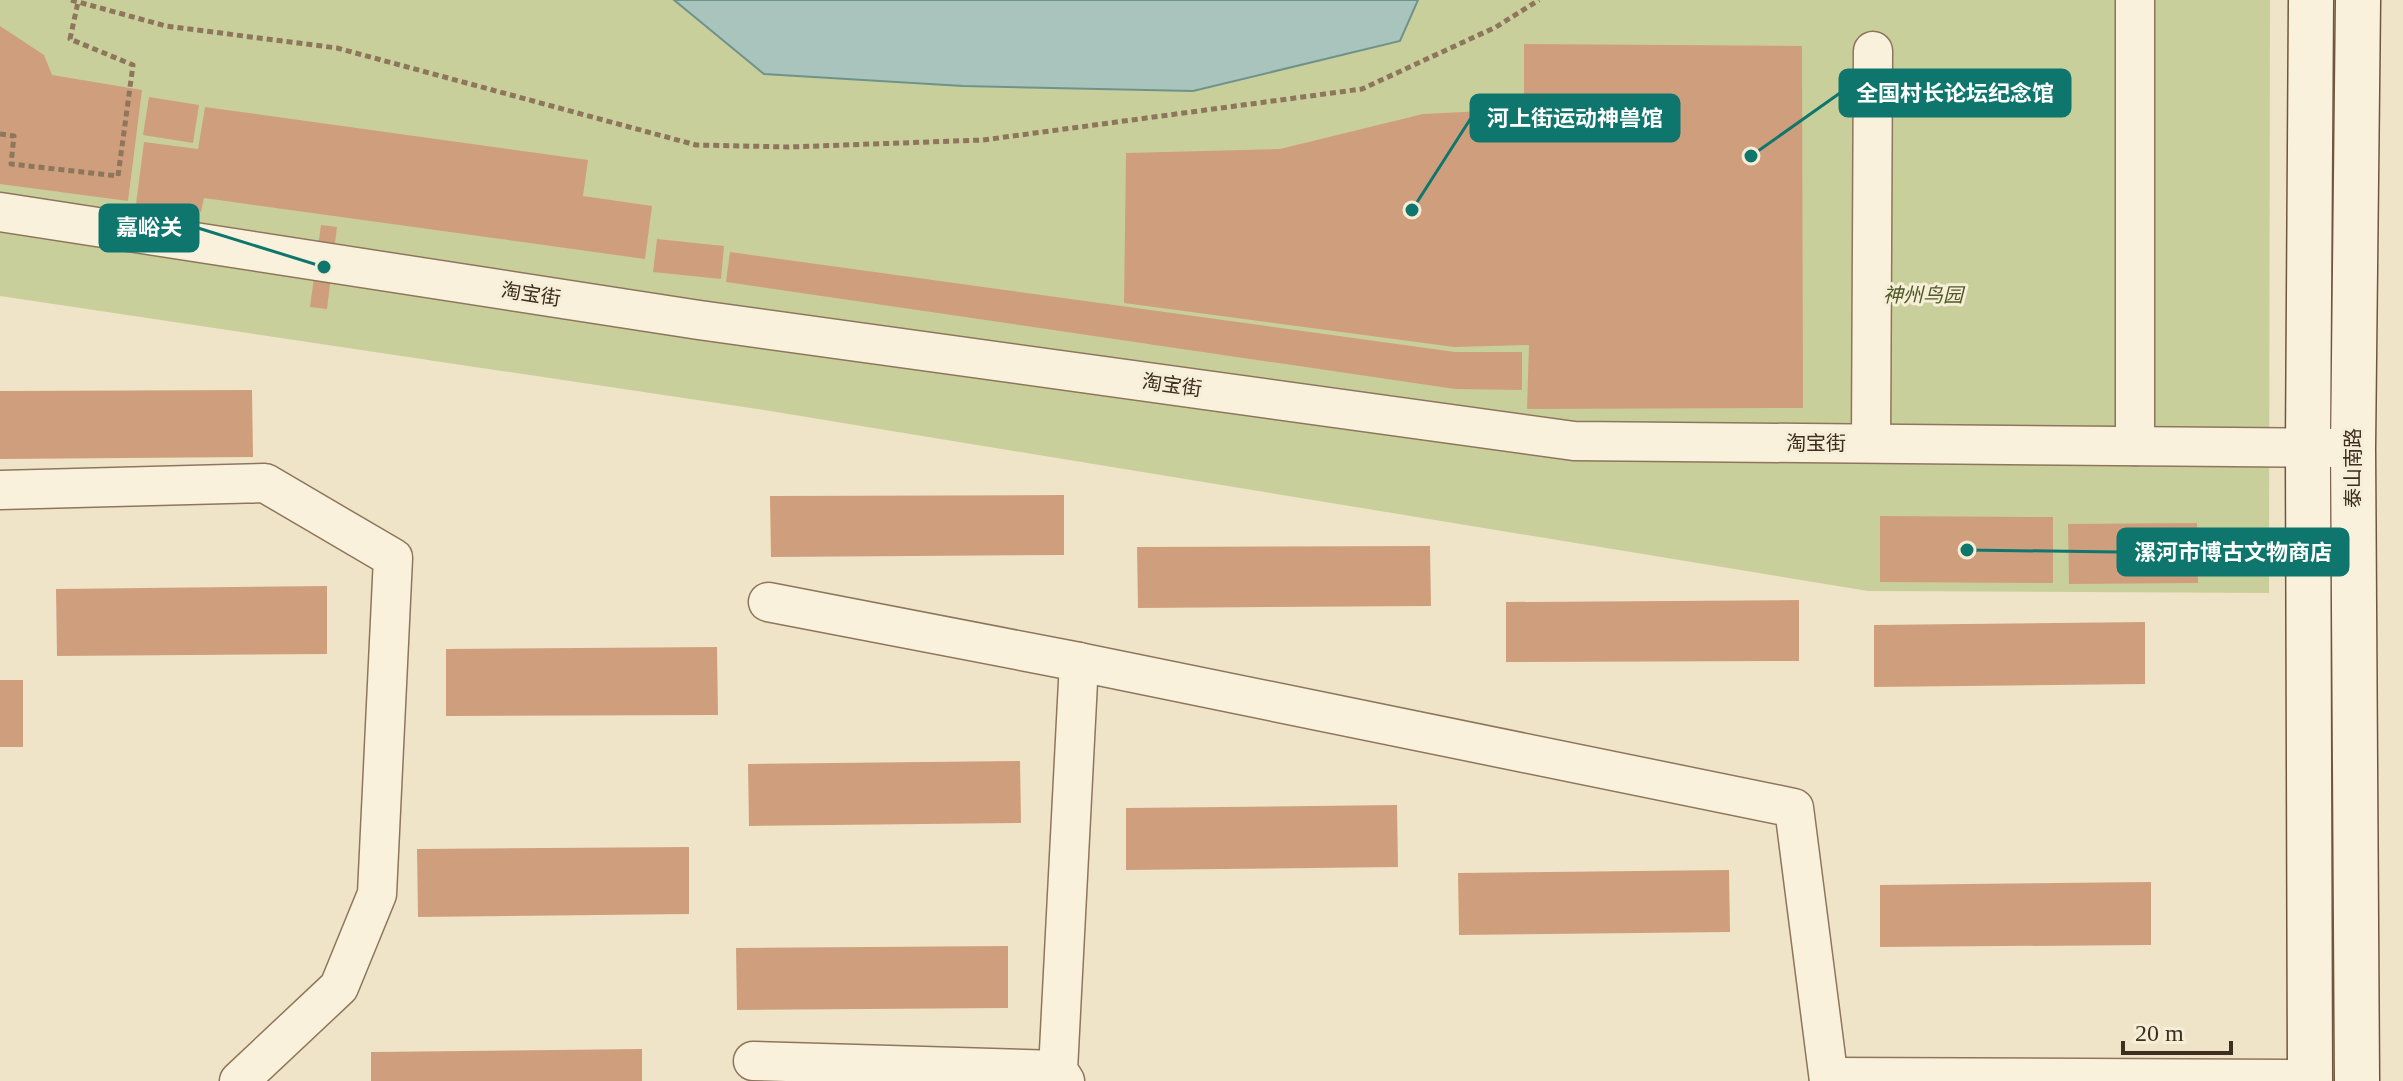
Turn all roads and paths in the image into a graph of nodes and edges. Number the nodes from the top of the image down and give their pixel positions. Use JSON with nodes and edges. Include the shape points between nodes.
{"nodes":[{"id":1,"x":1539,"y":0,"type":"edge"},
{"id":2,"x":2135,"y":0,"type":"edge"},
{"id":3,"x":2311,"y":0,"type":"edge"},
{"id":4,"x":2358,"y":0,"type":"edge"},
{"id":5,"x":74,"y":1,"type":"edge"},
{"id":6,"x":1873,"y":51,"type":"dead end"},
{"id":7,"x":0,"y":134,"type":"edge"},
{"id":8,"x":0,"y":212,"type":"edge"},
{"id":9,"x":1871,"y":443,"type":"junction"},
{"id":10,"x":2135,"y":446,"type":"junction"},
{"id":11,"x":2308,"y":447,"type":"junction"},
{"id":12,"x":2353,"y":448,"type":"junction"},
{"id":13,"x":0,"y":490,"type":"edge"},
{"id":14,"x":768,"y":602,"type":"dead end"},
{"id":15,"x":1079,"y":662,"type":"junction"},
{"id":16,"x":753,"y":1061,"type":"dead end"},
{"id":17,"x":1062,"y":1075,"type":"edge"},
{"id":18,"x":1829,"y":1079,"type":"edge"},
{"id":19,"x":2310,"y":1080,"type":"edge"},
{"id":20,"x":239,"y":1081,"type":"edge"},
{"id":21,"x":2357,"y":1081,"type":"edge"}],
"edges":[{"from":1,"to":5,"type":"path","via":[[1496,27],[1362,89],[983,140],[789,147],[696,145],[337,48],[166,26]]},
{"from":2,"to":10,"type":"street"},
{"from":3,"to":11,"type":"main road"},
{"from":4,"to":12,"type":"main road","name":"泰山南路"},
{"from":5,"to":7,"type":"path","via":[[70,39],[133,65],[118,176],[11,164],[14,136]]},
{"from":6,"to":9,"type":"street"},
{"from":8,"to":9,"type":"street","name":"淘宝街","via":[[699,320],[1574,441]]},
{"from":9,"to":10,"type":"street","name":"淘宝街"},
{"from":10,"to":11,"type":"street","name":"淘宝街"},
{"from":11,"to":12,"type":"street","name":"淘宝街"},
{"from":11,"to":19,"type":"main road"},
{"from":12,"to":21,"type":"main road","name":"泰山南路"},
{"from":13,"to":20,"type":"street","via":[[265,483],[393,558],[377,894],[339,987]]},
{"from":14,"to":15,"type":"street"},
{"from":15,"to":17,"type":"street"},
{"from":15,"to":18,"type":"street","via":[[1794,808]]},
{"from":16,"to":17,"type":"street"},
{"from":18,"to":19,"type":"street"}]}
